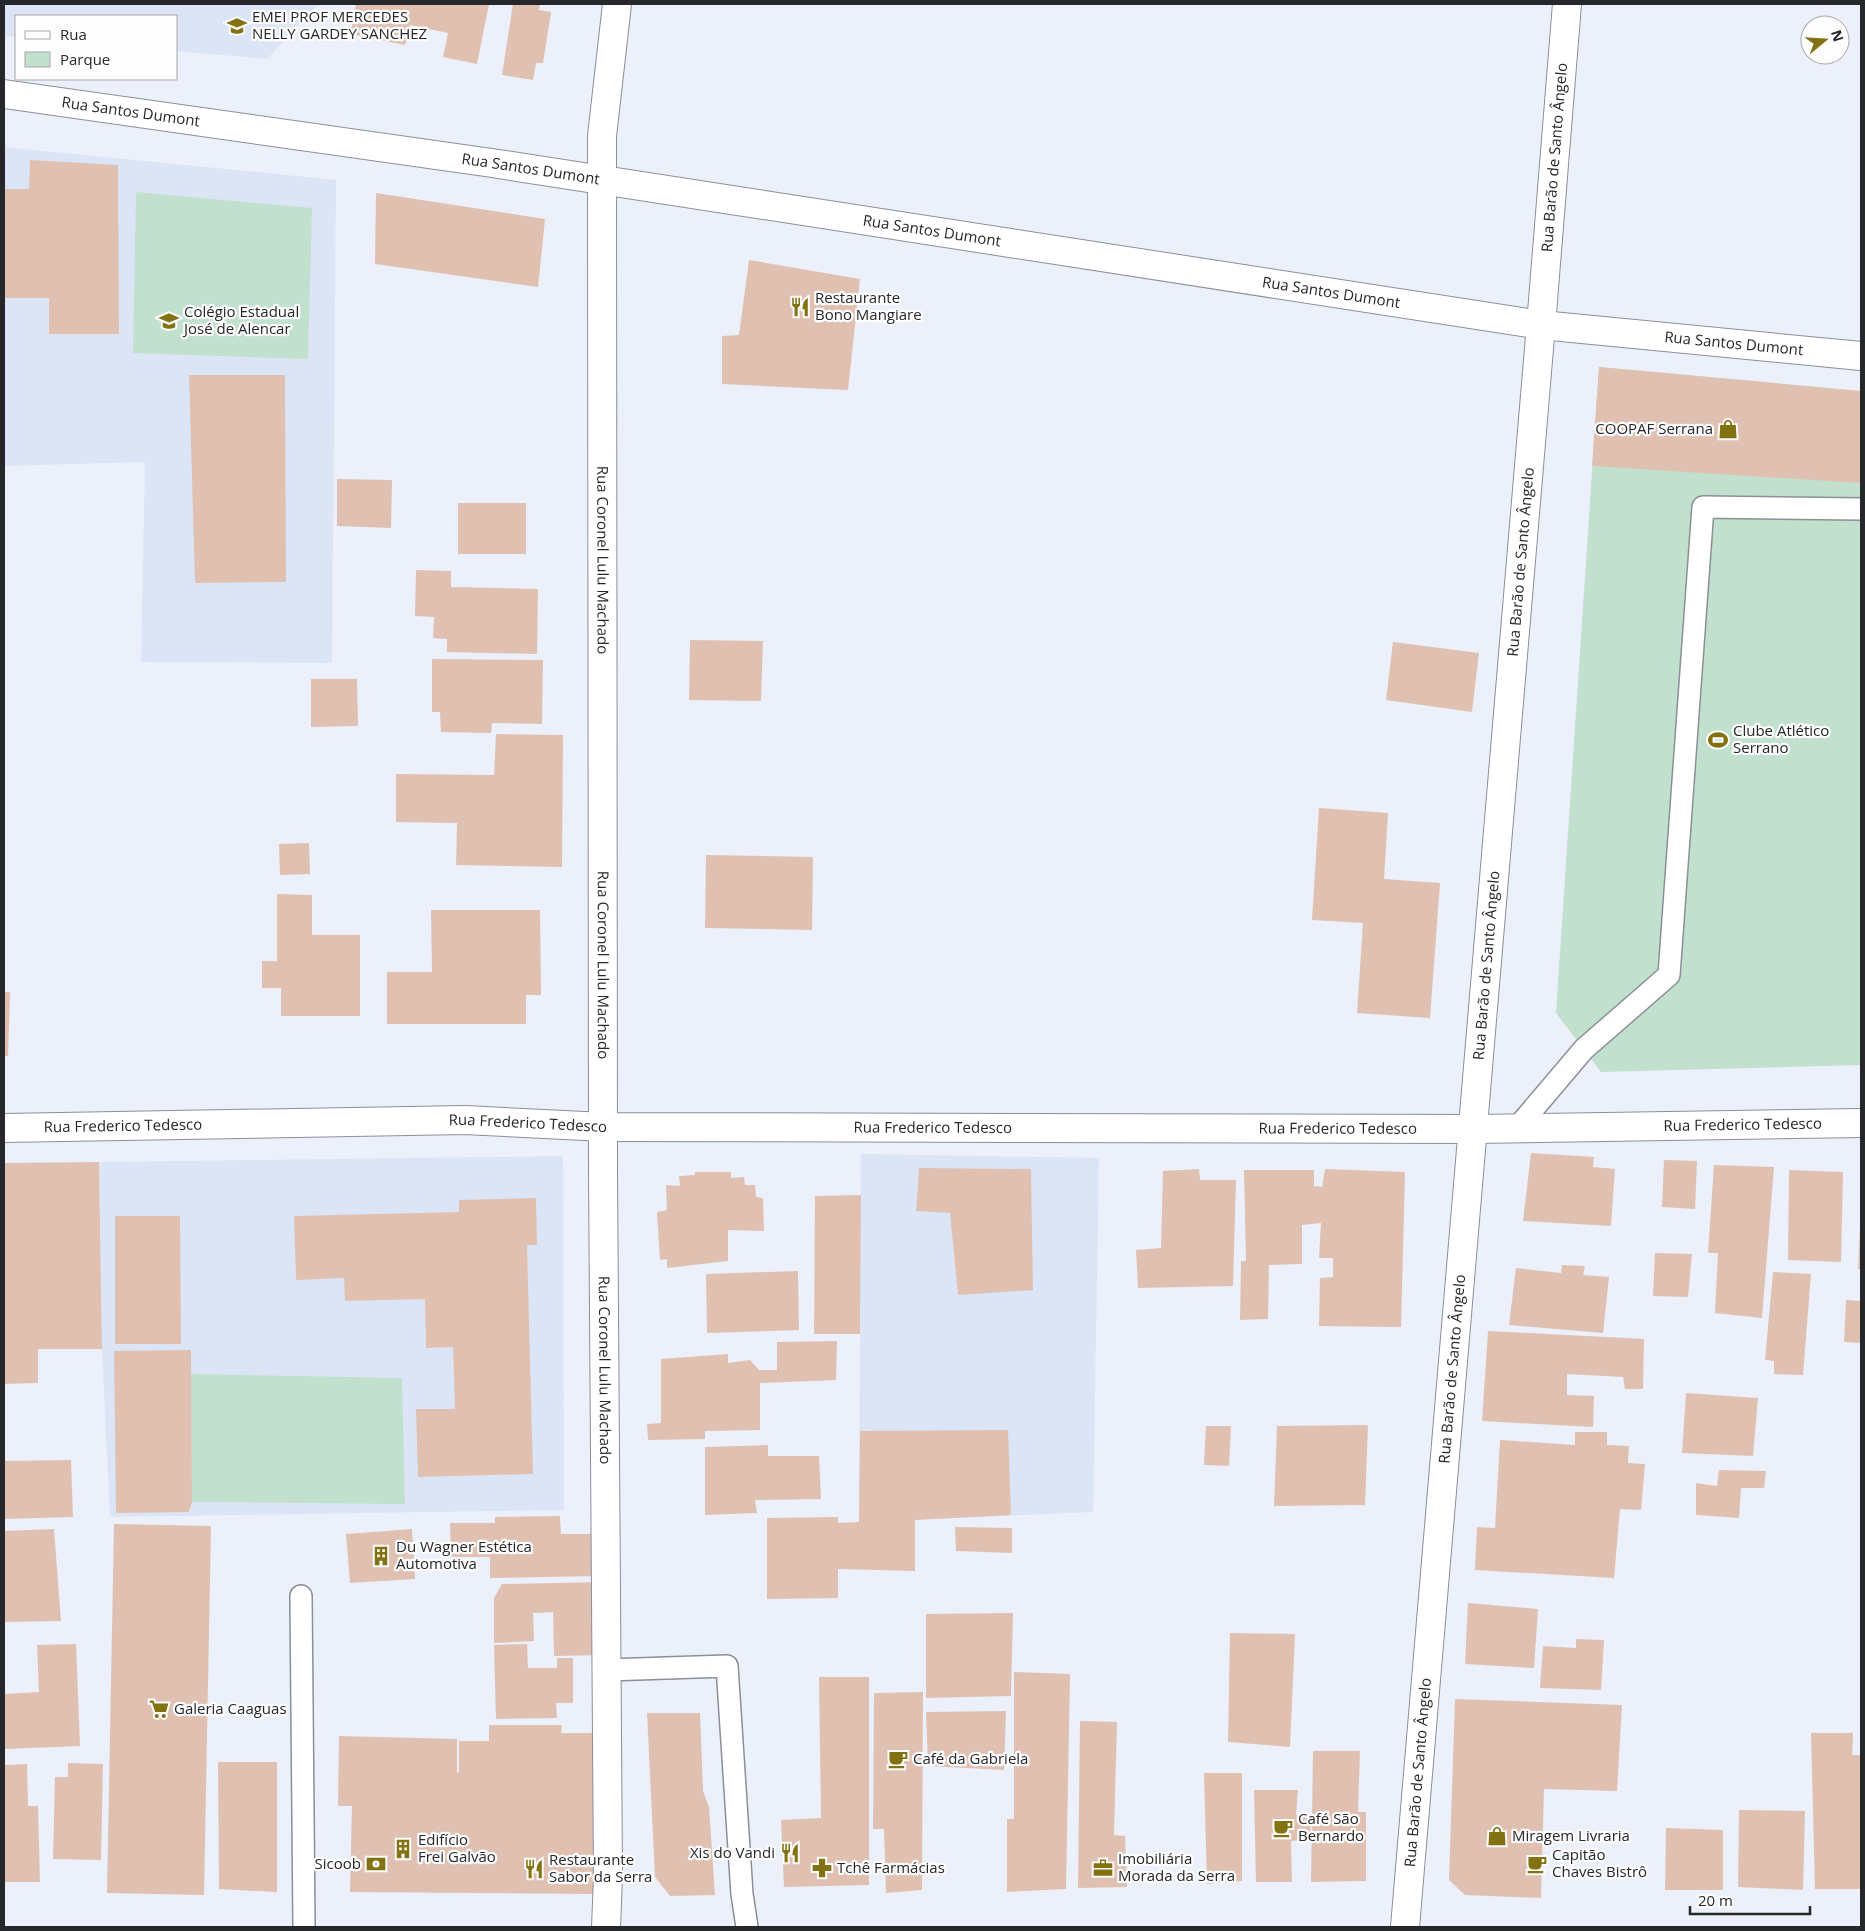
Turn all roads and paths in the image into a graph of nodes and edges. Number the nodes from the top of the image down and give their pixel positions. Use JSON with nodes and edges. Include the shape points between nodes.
{"nodes":[{"id":1,"x":617,"y":4,"type":"edge"},
{"id":2,"x":1567,"y":4,"type":"edge"},
{"id":3,"x":4,"y":94,"type":"edge"},
{"id":4,"x":602,"y":181,"type":"junction"},
{"id":5,"x":1541,"y":325,"type":"junction"},
{"id":6,"x":1861,"y":356,"type":"edge"},
{"id":7,"x":1861,"y":509,"type":"edge"},
{"id":8,"x":1861,"y":1123,"type":"edge"},
{"id":9,"x":605,"y":1127,"type":"junction"},
{"id":10,"x":4,"y":1128,"type":"edge"},
{"id":11,"x":1517,"y":1128,"type":"junction"},
{"id":12,"x":1474,"y":1129,"type":"junction"},
{"id":13,"x":301,"y":1596,"type":"dead end"},
{"id":14,"x":607,"y":1670,"type":"junction"},
{"id":15,"x":304,"y":1927,"type":"edge"},
{"id":16,"x":606,"y":1927,"type":"edge"},
{"id":17,"x":747,"y":1927,"type":"edge"},
{"id":18,"x":1406,"y":1927,"type":"edge"}],
"edges":[{"from":1,"to":4,"type":"street","name":"Rua Coronel Lulu Machado","via":[[602,136]]},
{"from":2,"to":5,"type":"street","name":"Rua Barão de Santo Ângelo"},
{"from":3,"to":4,"type":"street","name":"Rua Santos Dumont"},
{"from":4,"to":5,"type":"street","name":"Rua Santos Dumont"},
{"from":4,"to":9,"type":"street","name":"Rua Coronel Lulu Machado"},
{"from":5,"to":6,"type":"street","name":"Rua Santos Dumont"},
{"from":5,"to":12,"type":"street","name":"Rua Barão de Santo Ângelo"},
{"from":7,"to":11,"type":"lane","via":[[1703,507],[1669,975],[1584,1049]]},
{"from":8,"to":11,"type":"street","name":"Rua Frederico Tedesco"},
{"from":9,"to":10,"type":"street","name":"Rua Frederico Tedesco","via":[[465,1120]]},
{"from":9,"to":12,"type":"street","name":"Rua Frederico Tedesco"},
{"from":9,"to":14,"type":"street","name":"Rua Coronel Lulu Machado"},
{"from":11,"to":12,"type":"street","name":"Rua Frederico Tedesco"},
{"from":12,"to":18,"type":"street","name":"Rua Barão de Santo Ângelo"},
{"from":13,"to":15,"type":"lane"},
{"from":14,"to":16,"type":"street","name":"Rua Coronel Lulu Machado"},
{"from":14,"to":17,"type":"lane","via":[[727,1666]]}]}
